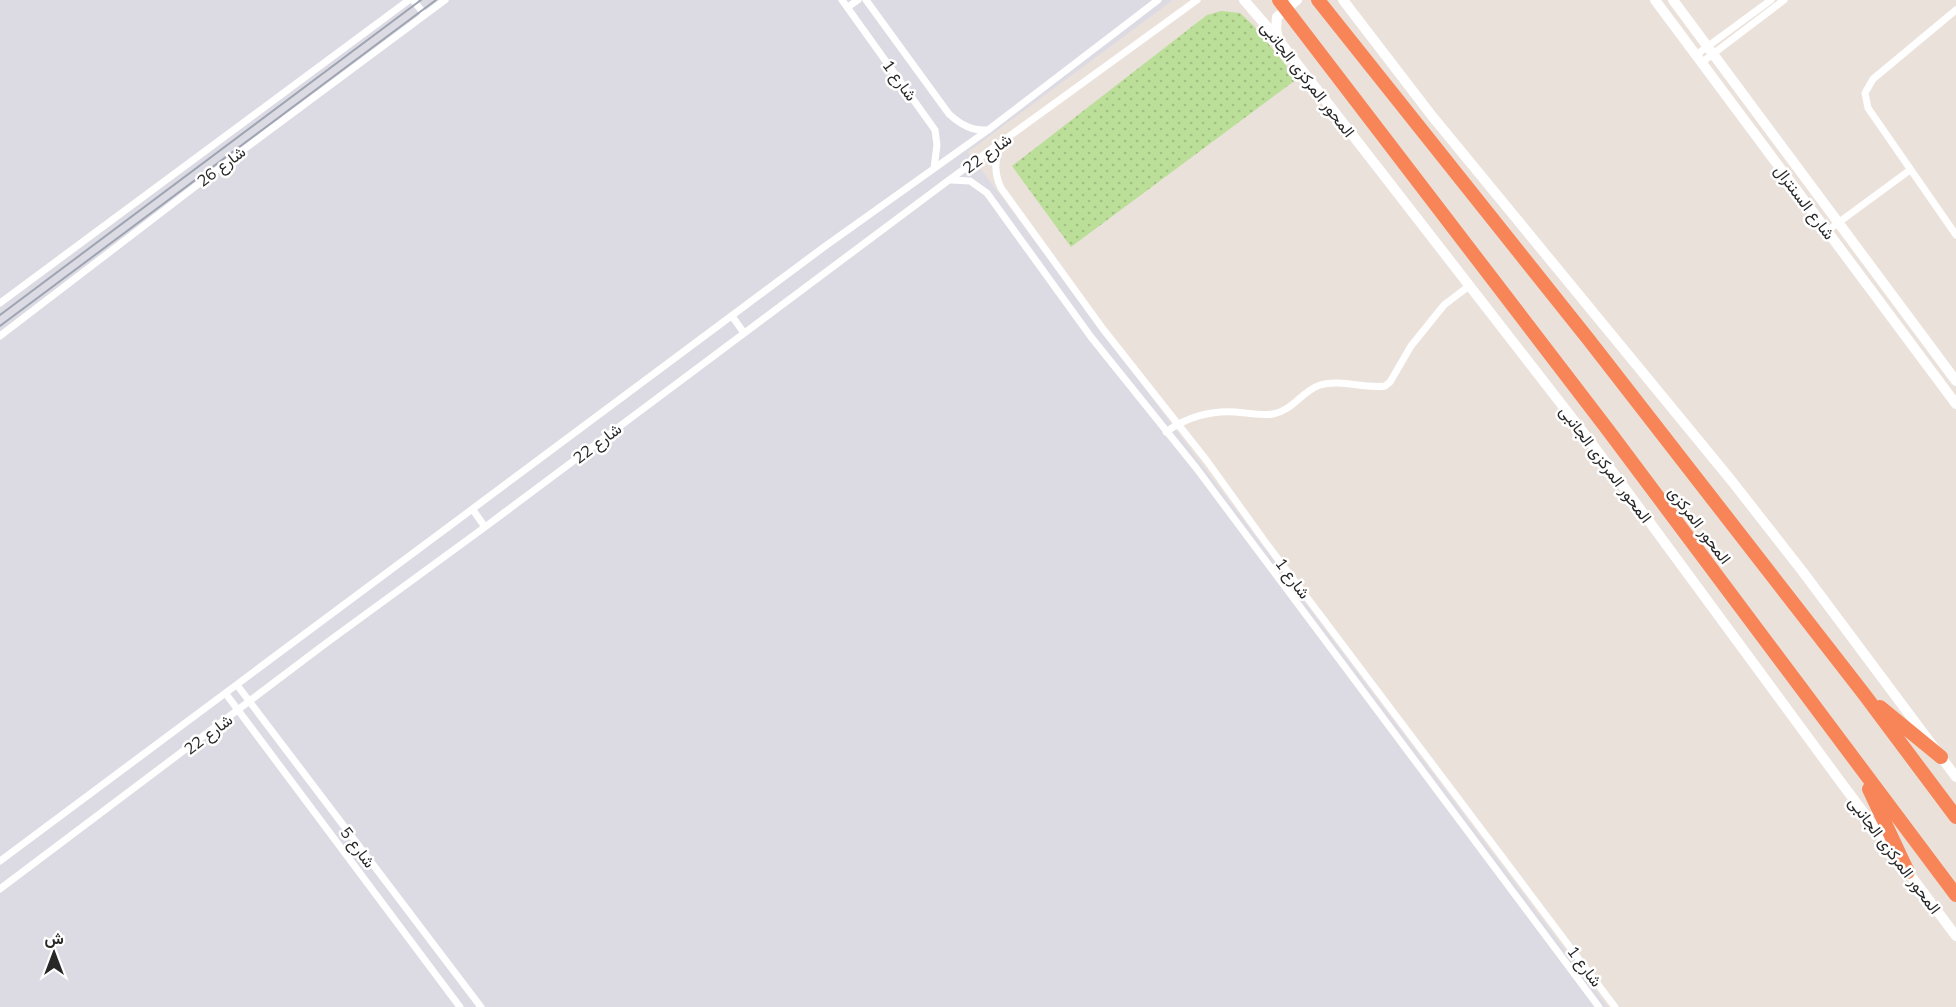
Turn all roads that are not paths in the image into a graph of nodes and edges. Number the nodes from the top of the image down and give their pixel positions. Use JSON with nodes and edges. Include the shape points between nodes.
{"nodes":[{"id":1,"x":411,"y":0,"type":"edge"},
{"id":2,"x":445,"y":0,"type":"edge"},
{"id":3,"x":842,"y":0,"type":"edge"},
{"id":4,"x":858,"y":0,"type":"edge"},
{"id":5,"x":866,"y":0,"type":"edge"},
{"id":6,"x":1158,"y":0,"type":"edge"},
{"id":7,"x":1197,"y":0,"type":"edge"},
{"id":8,"x":1244,"y":0,"type":"edge"},
{"id":9,"x":1279,"y":0,"type":"edge"},
{"id":10,"x":1297,"y":0,"type":"edge"},
{"id":11,"x":1318,"y":0,"type":"edge"},
{"id":12,"x":1343,"y":0,"type":"edge"},
{"id":13,"x":1655,"y":0,"type":"edge"},
{"id":14,"x":1673,"y":0,"type":"edge"},
{"id":15,"x":1771,"y":0,"type":"edge"},
{"id":16,"x":1784,"y":0,"type":"edge"},
{"id":17,"x":1185,"y":3,"type":"edge"},
{"id":18,"x":848,"y":8,"type":"junction"},
{"id":19,"x":1956,"y":10,"type":"edge"},
{"id":20,"x":425,"y":15,"type":"junction"},
{"id":21,"x":1279,"y":39,"type":"junction"},
{"id":22,"x":1711,"y":50,"type":"junction"},
{"id":23,"x":1698,"y":59,"type":"junction"},
{"id":24,"x":988,"y":130,"type":"junction"},
{"id":25,"x":1004,"y":141,"type":"junction"},
{"id":26,"x":934,"y":168,"type":"junction"},
{"id":27,"x":1910,"y":170,"type":"junction"},
{"id":28,"x":948,"y":180,"type":"junction"},
{"id":29,"x":1838,"y":222,"type":"junction"},
{"id":30,"x":1827,"y":231,"type":"junction"},
{"id":31,"x":1956,"y":235,"type":"edge"},
{"id":32,"x":1469,"y":286,"type":"junction"},
{"id":33,"x":0,"y":303,"type":"edge"},
{"id":34,"x":732,"y":316,"type":"junction"},
{"id":35,"x":744,"y":333,"type":"junction"},
{"id":36,"x":0,"y":336,"type":"edge"},
{"id":37,"x":1956,"y":381,"type":"edge"},
{"id":38,"x":1956,"y":404,"type":"edge"},
{"id":39,"x":1178,"y":423,"type":"junction"},
{"id":40,"x":1166,"y":432,"type":"junction"},
{"id":41,"x":473,"y":510,"type":"junction"},
{"id":42,"x":485,"y":527,"type":"junction"},
{"id":43,"x":237,"y":685,"type":"junction"},
{"id":44,"x":226,"y":694,"type":"junction"},
{"id":45,"x":1864,"y":694,"type":"junction"},
{"id":46,"x":250,"y":702,"type":"junction"},
{"id":47,"x":239,"y":711,"type":"junction"},
{"id":48,"x":1941,"y":757,"type":"junction"},
{"id":49,"x":1856,"y":763,"type":"junction"},
{"id":50,"x":1956,"y":777,"type":"edge"},
{"id":51,"x":1956,"y":817,"type":"edge"},
{"id":52,"x":0,"y":861,"type":"edge"},
{"id":53,"x":1908,"y":873,"type":"junction"},
{"id":54,"x":1520,"y":880,"type":"junction"},
{"id":55,"x":1509,"y":888,"type":"junction"},
{"id":56,"x":0,"y":889,"type":"edge"},
{"id":57,"x":1956,"y":895,"type":"edge"},
{"id":58,"x":1956,"y":936,"type":"edge"},
{"id":59,"x":460,"y":1007,"type":"edge"},
{"id":60,"x":481,"y":1007,"type":"edge"},
{"id":61,"x":1599,"y":1007,"type":"edge"},
{"id":62,"x":1615,"y":1007,"type":"edge"}],
"edges":[{"from":1,"to":20,"type":"street"},
{"from":1,"to":33,"type":"street","name":"شارع 26"},
{"from":2,"to":20,"type":"street","name":"شارع 26"},
{"from":3,"to":18,"type":"street","name":"شارع 1"},
{"from":4,"to":18,"type":"street"},
{"from":5,"to":24,"type":"street","name":"شارع 1","via":[[949,114],[965,126]]},
{"from":6,"to":24,"type":"street","name":"شارع 22"},
{"from":7,"to":17,"type":"street","name":"شارع 22"},
{"from":8,"to":21,"type":"main road","name":"المحور المركزى الجانبى"},
{"from":9,"to":49,"type":"highway","name":"المحور المركزى","via":[[1608,430]]},
{"from":10,"to":21,"type":"main road","via":[[1277,17]]},
{"from":11,"to":45,"type":"highway","name":"المحور المركزى"},
{"from":12,"to":48,"type":"main road","via":[[1432,116],[1731,480]]},
{"from":13,"to":23,"type":"main road","name":"شارع السنترال"},
{"from":14,"to":22,"type":"main road","name":"شارع السنترال"},
{"from":15,"to":22,"type":"street"},
{"from":16,"to":22,"type":"street"},
{"from":17,"to":25,"type":"street","name":"شارع 22"},
{"from":18,"to":26,"type":"street","name":"شارع 1","via":[[935,130],[938,145]]},
{"from":19,"to":27,"type":"street","via":[[1868,85],[1865,93],[1868,108]]},
{"from":20,"to":36,"type":"street","name":"شارع 26"},
{"from":21,"to":32,"type":"main road","name":"المحور المركزى الجانبى"},
{"from":22,"to":23,"type":"street"},
{"from":22,"to":29,"type":"main road","name":"شارع السنترال"},
{"from":23,"to":30,"type":"main road","name":"شارع السنترال"},
{"from":24,"to":26,"type":"street","name":"شارع 22"},
{"from":25,"to":28,"type":"street","name":"شارع 22"},
{"from":25,"to":39,"type":"street","name":"شارع 1","via":[[995,165],[1001,188],[1102,329]]},
{"from":26,"to":34,"type":"street","name":"شارع 22"},
{"from":27,"to":29,"type":"street"},
{"from":27,"to":31,"type":"street"},
{"from":28,"to":35,"type":"street","name":"شارع 22"},
{"from":28,"to":40,"type":"street","name":"شارع 1","via":[[970,181],[987,193],[1091,337]]},
{"from":29,"to":30,"type":"street"},
{"from":29,"to":37,"type":"main road","name":"شارع السنترال"},
{"from":30,"to":38,"type":"main road","name":"شارع السنترال"},
{"from":32,"to":39,"type":"street","via":[[1443,305],[1385,386],[1322,384],[1274,414],[1228,411]]},
{"from":32,"to":53,"type":"main road","name":"المحور المركزى الجانبى","via":[[1590,441]]},
{"from":34,"to":35,"type":"street"},
{"from":34,"to":41,"type":"street","name":"شارع 22"},
{"from":35,"to":42,"type":"street","name":"شارع 22"},
{"from":39,"to":40,"type":"street"},
{"from":39,"to":54,"type":"street","name":"شارع 1"},
{"from":40,"to":55,"type":"street","name":"شارع 1"},
{"from":41,"to":42,"type":"street"},
{"from":41,"to":43,"type":"street","name":"شارع 22"},
{"from":42,"to":46,"type":"street","name":"شارع 22"},
{"from":43,"to":44,"type":"street","name":"شارع 22"},
{"from":43,"to":46,"type":"street","name":"شارع 5"},
{"from":44,"to":47,"type":"street","name":"شارع 5"},
{"from":44,"to":52,"type":"street","name":"شارع 22"},
{"from":45,"to":48,"type":"highway"},
{"from":45,"to":51,"type":"highway","name":"المحور المركزى"},
{"from":46,"to":47,"type":"street","name":"شارع 22"},
{"from":46,"to":60,"type":"street","name":"شارع 5"},
{"from":47,"to":56,"type":"street","name":"شارع 22"},
{"from":47,"to":59,"type":"street","name":"شارع 5"},
{"from":48,"to":50,"type":"main road"},
{"from":49,"to":53,"type":"highway"},
{"from":49,"to":57,"type":"highway","name":"المحور المركزى"},
{"from":53,"to":58,"type":"main road","name":"المحور المركزى الجانبى"},
{"from":54,"to":55,"type":"street"},
{"from":54,"to":62,"type":"street","name":"شارع 1"},
{"from":55,"to":61,"type":"street","name":"شارع 1"}]}
